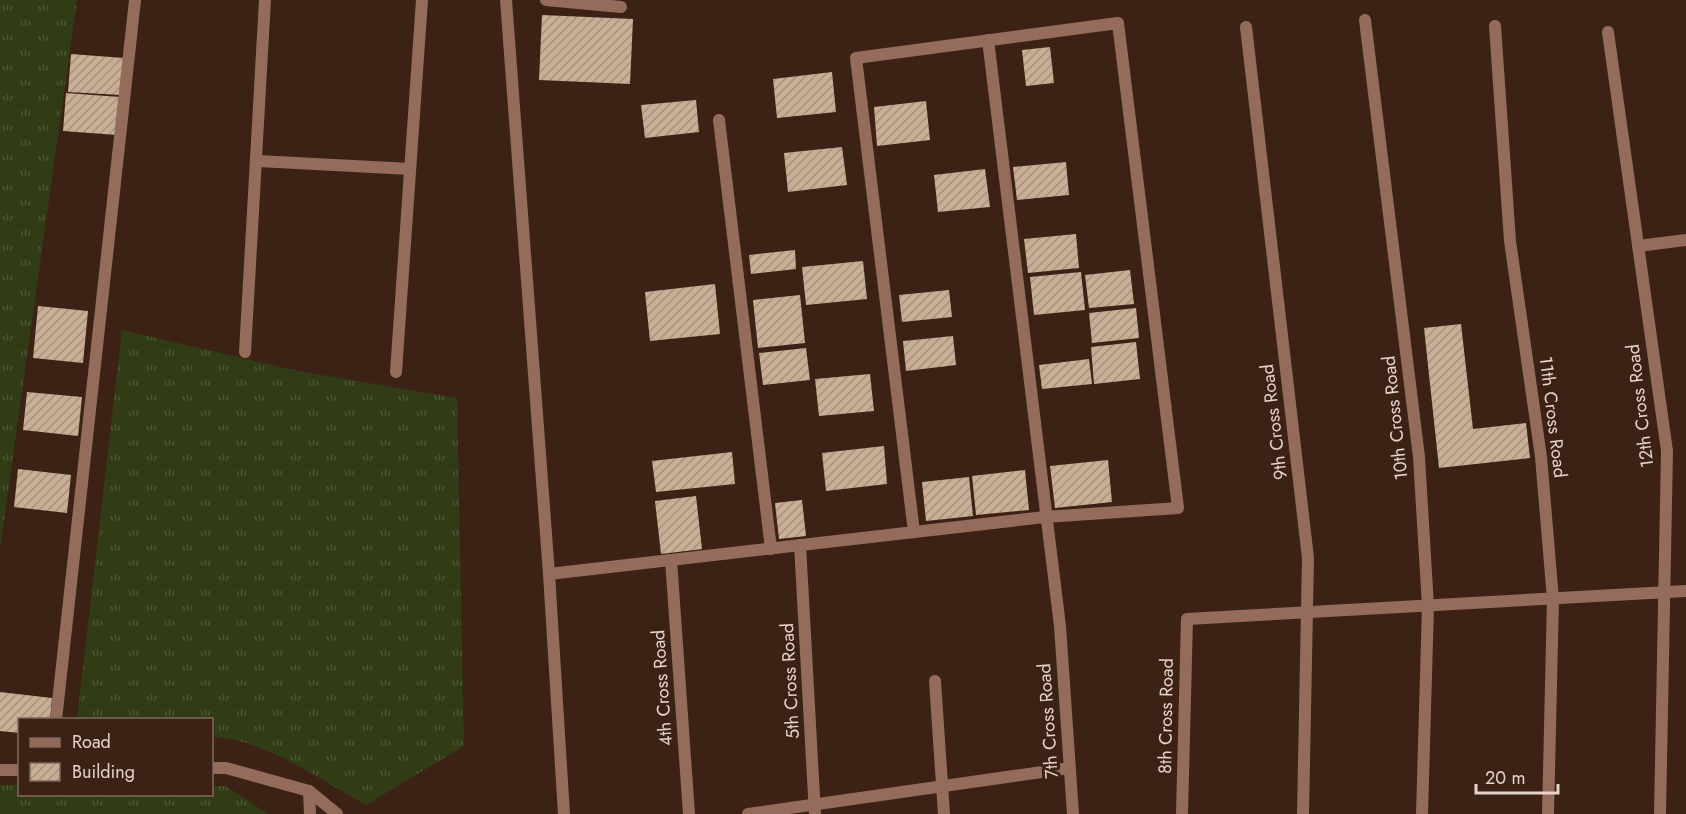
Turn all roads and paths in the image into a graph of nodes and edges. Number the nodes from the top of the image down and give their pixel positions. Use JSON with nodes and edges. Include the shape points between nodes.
{"nodes":[{"id":1,"x":135,"y":0,"type":"edge"},
{"id":2,"x":265,"y":0,"type":"edge"},
{"id":3,"x":422,"y":0,"type":"edge"},
{"id":4,"x":506,"y":0,"type":"edge"},
{"id":5,"x":546,"y":0,"type":"edge"},
{"id":6,"x":621,"y":8,"type":"dead end"},
{"id":7,"x":1365,"y":20,"type":"dead end"},
{"id":8,"x":1495,"y":26,"type":"dead end"},
{"id":9,"x":1246,"y":27,"type":"dead end"},
{"id":10,"x":1608,"y":32,"type":"dead end"},
{"id":11,"x":988,"y":40,"type":"junction"},
{"id":12,"x":719,"y":120,"type":"dead end"},
{"id":13,"x":258,"y":161,"type":"junction"},
{"id":14,"x":410,"y":169,"type":"junction"},
{"id":15,"x":1686,"y":240,"type":"edge"},
{"id":16,"x":1638,"y":246,"type":"junction"},
{"id":17,"x":245,"y":352,"type":"dead end"},
{"id":18,"x":396,"y":372,"type":"dead end"},
{"id":19,"x":1044,"y":517,"type":"junction"},
{"id":20,"x":914,"y":532,"type":"junction"},
{"id":21,"x":800,"y":545,"type":"junction"},
{"id":22,"x":771,"y":549,"type":"junction"},
{"id":23,"x":671,"y":560,"type":"junction"},
{"id":24,"x":549,"y":574,"type":"junction"},
{"id":25,"x":1686,"y":591,"type":"edge"},
{"id":26,"x":1664,"y":592,"type":"junction"},
{"id":27,"x":1553,"y":599,"type":"junction"},
{"id":28,"x":1428,"y":606,"type":"junction"},
{"id":29,"x":1307,"y":612,"type":"junction"},
{"id":30,"x":935,"y":681,"type":"dead end"},
{"id":31,"x":56,"y":718,"type":"edge"},
{"id":32,"x":213,"y":768,"type":"edge"},
{"id":33,"x":1070,"y":768,"type":"junction"},
{"id":34,"x":0,"y":770,"type":"edge"},
{"id":35,"x":18,"y":770,"type":"edge"},
{"id":36,"x":942,"y":787,"type":"junction"},
{"id":37,"x":309,"y":791,"type":"junction"},
{"id":38,"x":815,"y":809,"type":"edge"},
{"id":39,"x":310,"y":814,"type":"edge"},
{"id":40,"x":337,"y":814,"type":"edge"},
{"id":41,"x":564,"y":814,"type":"edge"},
{"id":42,"x":689,"y":814,"type":"edge"},
{"id":43,"x":748,"y":814,"type":"edge"},
{"id":44,"x":944,"y":814,"type":"edge"},
{"id":45,"x":1073,"y":814,"type":"edge"},
{"id":46,"x":1182,"y":814,"type":"edge"},
{"id":47,"x":1303,"y":814,"type":"edge"},
{"id":48,"x":1422,"y":814,"type":"edge"},
{"id":49,"x":1548,"y":814,"type":"edge"},
{"id":50,"x":1660,"y":814,"type":"edge"}],
"edges":[{"from":1,"to":31,"type":"street"},
{"from":2,"to":13,"type":"street"},
{"from":3,"to":14,"type":"street"},
{"from":4,"to":24,"type":"street"},
{"from":5,"to":6,"type":"street"},
{"from":7,"to":28,"type":"street","name":"10th Cross Road","via":[[1419,457]]},
{"from":8,"to":27,"type":"street","name":"11th Cross Road","via":[[1510,241],[1541,457]]},
{"from":9,"to":29,"type":"street","name":"9th Cross Road","via":[[1308,558]]},
{"from":10,"to":16,"type":"street","name":"12th Cross Road"},
{"from":11,"to":19,"type":"street","name":"7th Cross Road"},
{"from":11,"to":19,"type":"street","via":[[1118,23],[1178,508]]},
{"from":11,"to":20,"type":"street","via":[[856,58]]},
{"from":12,"to":22,"type":"street"},
{"from":13,"to":14,"type":"street"},
{"from":13,"to":17,"type":"street"},
{"from":14,"to":18,"type":"street"},
{"from":15,"to":16,"type":"street"},
{"from":16,"to":26,"type":"street","name":"12th Cross Road","via":[[1667,452]]},
{"from":19,"to":20,"type":"street"},
{"from":19,"to":33,"type":"street","name":"7th Cross Road","via":[[1060,626]]},
{"from":20,"to":21,"type":"street"},
{"from":21,"to":22,"type":"street"},
{"from":21,"to":38,"type":"street","name":"5th Cross Road"},
{"from":22,"to":23,"type":"street"},
{"from":23,"to":24,"type":"street"},
{"from":23,"to":42,"type":"street","name":"4th Cross Road"},
{"from":24,"to":41,"type":"street"},
{"from":25,"to":26,"type":"street"},
{"from":26,"to":27,"type":"street"},
{"from":26,"to":50,"type":"street","name":"12th Cross Road"},
{"from":27,"to":28,"type":"street"},
{"from":27,"to":49,"type":"street","name":"11th Cross Road"},
{"from":28,"to":29,"type":"street"},
{"from":28,"to":48,"type":"street","name":"10th Cross Road"},
{"from":29,"to":46,"type":"street","name":"8th Cross Road","via":[[1187,619]]},
{"from":29,"to":47,"type":"street","name":"9th Cross Road"},
{"from":30,"to":36,"type":"street"},
{"from":32,"to":37,"type":"street"},
{"from":33,"to":36,"type":"street"},
{"from":33,"to":45,"type":"street","name":"7th Cross Road"},
{"from":34,"to":35,"type":"street"},
{"from":36,"to":38,"type":"street"},
{"from":36,"to":44,"type":"street"},
{"from":37,"to":39,"type":"street"},
{"from":37,"to":40,"type":"street"},
{"from":38,"to":43,"type":"street"}]}
